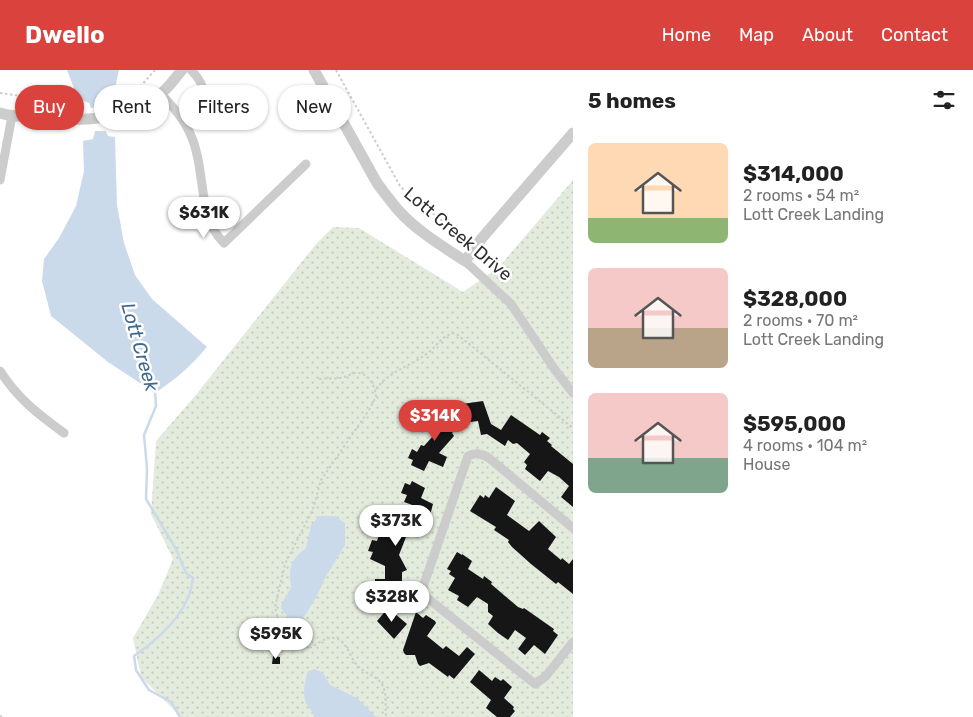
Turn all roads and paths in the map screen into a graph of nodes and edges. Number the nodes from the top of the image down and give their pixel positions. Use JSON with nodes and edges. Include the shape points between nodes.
{"nodes":[{"id":1,"x":155,"y":70,"type":"edge"},
{"id":2,"x":182,"y":70,"type":"edge"},
{"id":3,"x":191,"y":70,"type":"edge"},
{"id":4,"x":314,"y":70,"type":"edge"},
{"id":5,"x":336,"y":70,"type":"edge"},
{"id":6,"x":142,"y":85,"type":"edge"},
{"id":7,"x":169,"y":85,"type":"edge"},
{"id":8,"x":203,"y":85,"type":"edge"},
{"id":9,"x":0,"y":93,"type":"edge"},
{"id":10,"x":15,"y":95,"type":"edge"},
{"id":11,"x":169,"y":102,"type":"edge"},
{"id":12,"x":0,"y":113,"type":"edge"},
{"id":13,"x":179,"y":113,"type":"edge"},
{"id":14,"x":12,"y":116,"type":"joint"},
{"id":15,"x":189,"y":130,"type":"edge"},
{"id":16,"x":573,"y":133,"type":"edge"},
{"id":17,"x":306,"y":164,"type":"dead end"},
{"id":18,"x":0,"y":180,"type":"edge"},
{"id":19,"x":444,"y":248,"type":"junction"},
{"id":20,"x":464,"y":261,"type":"junction"},
{"id":21,"x":0,"y":371,"type":"edge"},
{"id":22,"x":319,"y":379,"type":"dead end"},
{"id":23,"x":375,"y":390,"type":"junction"},
{"id":24,"x":573,"y":394,"type":"edge"},
{"id":25,"x":573,"y":428,"type":"edge"},
{"id":26,"x":64,"y":432,"type":"dead end"},
{"id":27,"x":573,"y":528,"type":"edge"},
{"id":28,"x":573,"y":642,"type":"edge"},
{"id":29,"x":386,"y":717,"type":"edge"}],
"edges":[{"from":1,"to":6,"type":"path"},
{"from":2,"to":7,"type":"street"},
{"from":3,"to":8,"type":"street"},
{"from":4,"to":19,"type":"street","name":"Lott Creek Drive","via":[[377,183],[400,212]]},
{"from":5,"to":19,"type":"path","via":[[400,186],[448,225],[451,232]]},
{"from":9,"to":10,"type":"path"},
{"from":11,"to":13,"type":"street"},
{"from":12,"to":14,"type":"street"},
{"from":14,"to":18,"type":"street"},
{"from":15,"to":17,"type":"street","via":[[198,158],[210,221],[224,244]]},
{"from":16,"to":20,"type":"street"},
{"from":19,"to":20,"type":"street","name":"Lott Creek Drive"},
{"from":20,"to":24,"type":"street","name":"Lott Creek Drive","via":[[511,304]]},
{"from":21,"to":26,"type":"street","via":[[32,410]]},
{"from":22,"to":23,"type":"path","via":[[362,373]]},
{"from":23,"to":25,"type":"path","via":[[391,374],[424,356],[439,340],[453,333]]},
{"from":23,"to":29,"type":"path","via":[[374,403],[321,480],[313,509],[285,564],[275,607],[280,625],[309,648],[334,638],[346,647],[357,665],[378,678],[384,688]]},
{"from":27,"to":28,"type":"street","via":[[489,458],[484,455],[468,456],[421,593],[535,684],[546,676]]}]}
